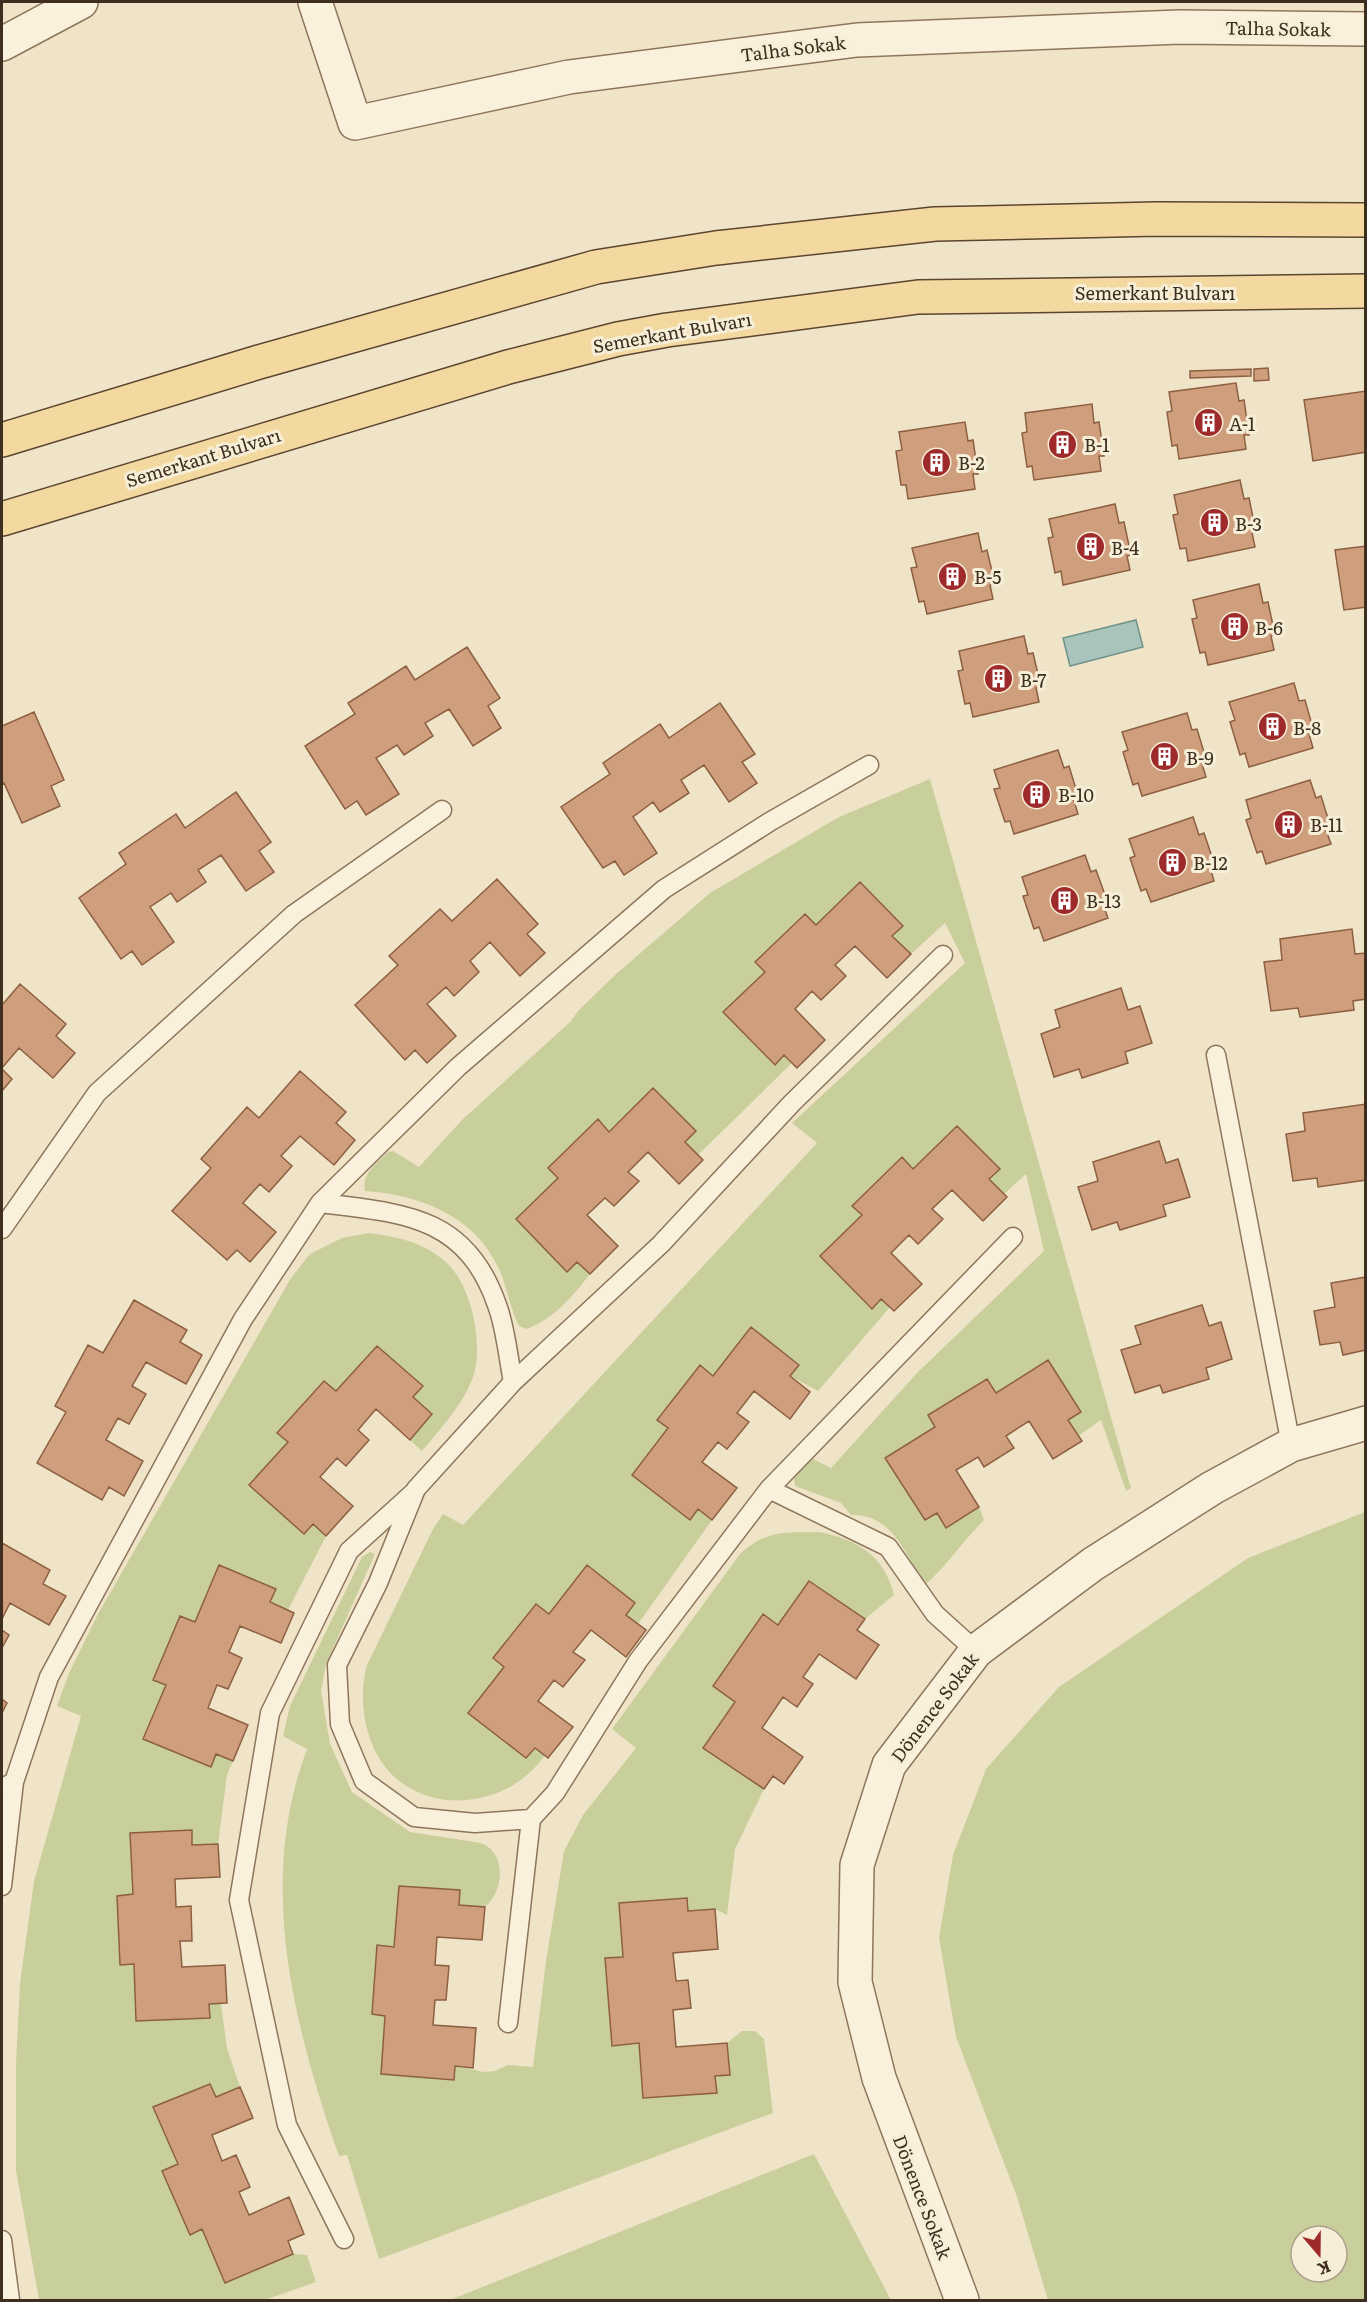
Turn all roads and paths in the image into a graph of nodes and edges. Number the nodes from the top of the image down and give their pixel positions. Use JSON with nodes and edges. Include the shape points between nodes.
{"nodes":[{"id":1,"x":81,"y":2,"type":"edge"},
{"id":2,"x":315,"y":2,"type":"edge"},
{"id":3,"x":1365,"y":29,"type":"edge"},
{"id":4,"x":2,"y":44,"type":"edge"},
{"id":5,"x":1365,"y":220,"type":"edge"},
{"id":6,"x":1365,"y":291,"type":"edge"},
{"id":7,"x":2,"y":440,"type":"edge"},
{"id":8,"x":2,"y":519,"type":"edge"},
{"id":9,"x":869,"y":765,"type":"dead end"},
{"id":10,"x":442,"y":810,"type":"dead end"},
{"id":11,"x":943,"y":955,"type":"dead end"},
{"id":12,"x":1216,"y":1054,"type":"dead end"},
{"id":13,"x":320,"y":1203,"type":"junction"},
{"id":14,"x":2,"y":1229,"type":"edge"},
{"id":15,"x":1013,"y":1237,"type":"dead end"},
{"id":16,"x":513,"y":1382,"type":"junction"},
{"id":17,"x":1365,"y":1423,"type":"edge"},
{"id":18,"x":1291,"y":1445,"type":"junction"},
{"id":19,"x":416,"y":1489,"type":"junction"},
{"id":20,"x":769,"y":1489,"type":"junction"},
{"id":21,"x":976,"y":1651,"type":"junction"},
{"id":22,"x":8,"y":1785,"type":"edge"},
{"id":23,"x":531,"y":1819,"type":"junction"},
{"id":24,"x":2,"y":1886,"type":"edge"},
{"id":25,"x":508,"y":2023,"type":"dead end"},
{"id":26,"x":344,"y":2239,"type":"dead end"},
{"id":27,"x":2,"y":2240,"type":"edge"},
{"id":28,"x":10,"y":2301,"type":"edge"},
{"id":29,"x":962,"y":2301,"type":"edge"}],
"edges":[{"from":1,"to":4,"type":"street"},
{"from":2,"to":3,"type":"street","name":"Talha Sokak","via":[[355,123],[569,77],[857,40],[1179,27]]},
{"from":5,"to":7,"type":"main road","via":[[935,224],[716,248],[607,265],[259,362]]},
{"from":6,"to":8,"type":"main road","name":"Semerkant Bulvarı","via":[[918,297],[667,330],[508,367]]},
{"from":9,"to":13,"type":"lane","via":[[664,889],[458,1067]]},
{"from":10,"to":14,"type":"lane","via":[[294,914],[97,1094]]},
{"from":11,"to":16,"type":"lane","via":[[792,1103],[661,1244]]},
{"from":12,"to":18,"type":"lane"},
{"from":13,"to":16,"type":"lane","via":[[417,1218],[452,1237],[479,1265],[498,1306]]},
{"from":13,"to":22,"type":"lane","via":[[243,1318],[50,1677]]},
{"from":15,"to":20,"type":"lane"},
{"from":16,"to":19,"type":"lane"},
{"from":17,"to":18,"type":"street","name":"Dönence Sokak"},
{"from":18,"to":21,"type":"street","name":"Dönence Sokak","via":[[1212,1488],[1093,1564]]},
{"from":19,"to":23,"type":"lane","via":[[378,1583],[337,1665],[340,1724],[364,1781],[414,1817],[475,1823]]},
{"from":19,"to":26,"type":"lane","via":[[349,1551],[270,1713],[239,1900],[287,2125]]},
{"from":20,"to":21,"type":"lane","via":[[888,1547],[935,1614]]},
{"from":20,"to":23,"type":"lane","via":[[638,1661],[555,1793]]},
{"from":21,"to":29,"type":"street","name":"Dönence Sokak","via":[[889,1765],[856,1865],[855,1982],[879,2078]]},
{"from":22,"to":24,"type":"lane"},
{"from":23,"to":25,"type":"lane"},
{"from":27,"to":28,"type":"lane"}]}
